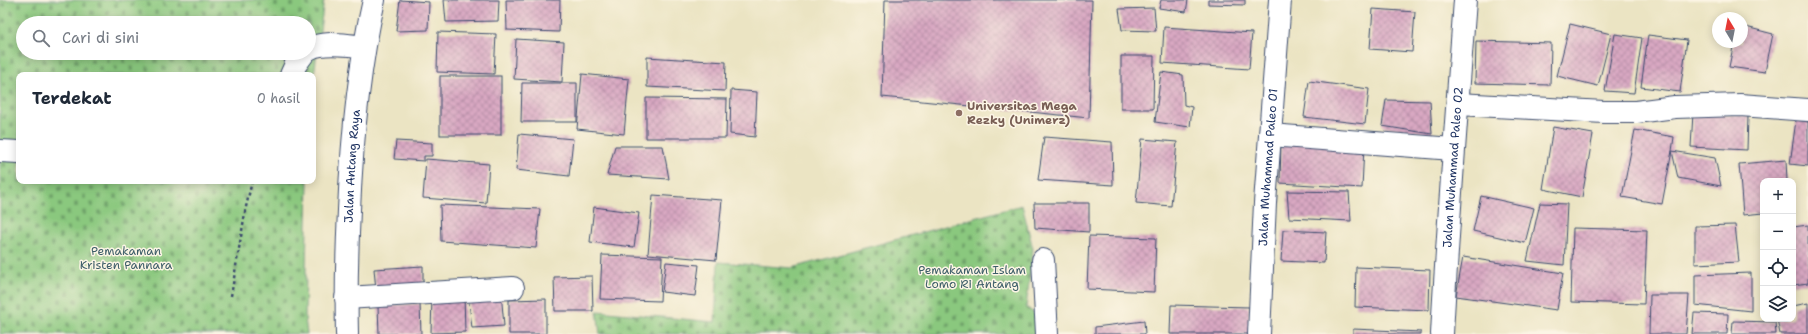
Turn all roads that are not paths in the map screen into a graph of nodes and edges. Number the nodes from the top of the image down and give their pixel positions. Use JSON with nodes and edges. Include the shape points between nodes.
{"nodes":[{"id":1,"x":374,"y":0,"type":"edge"},
{"id":2,"x":1280,"y":0,"type":"edge"},
{"id":3,"x":1465,"y":0,"type":"edge"},
{"id":4,"x":316,"y":46,"type":"edge"},
{"id":5,"x":364,"y":46,"type":"junction"},
{"id":6,"x":299,"y":60,"type":"edge"},
{"id":7,"x":292,"y":72,"type":"edge"},
{"id":8,"x":1458,"y":104,"type":"junction"},
{"id":9,"x":1808,"y":110,"type":"edge"},
{"id":10,"x":1270,"y":134,"type":"junction"},
{"id":11,"x":1453,"y":149,"type":"junction"},
{"id":12,"x":0,"y":151,"type":"edge"},
{"id":13,"x":16,"y":152,"type":"edge"},
{"id":14,"x":1043,"y":260,"type":"dead end"},
{"id":15,"x":513,"y":288,"type":"dead end"},
{"id":16,"x":346,"y":298,"type":"junction"},
{"id":17,"x":347,"y":334,"type":"edge"},
{"id":18,"x":1047,"y":334,"type":"edge"},
{"id":19,"x":1259,"y":334,"type":"edge"},
{"id":20,"x":1442,"y":334,"type":"edge"}],
"edges":[{"from":1,"to":5,"type":"street","name":"Jalan Antang Raya"},
{"from":2,"to":10,"type":"street","name":"Jalan Muhammad Paleo 01"},
{"from":3,"to":8,"type":"street","name":"Jalan Muhammad Paleo 02"},
{"from":4,"to":5,"type":"street"},
{"from":5,"to":16,"type":"street","name":"Jalan Antang Raya","via":[[352,146]]},
{"from":6,"to":7,"type":"street"},
{"from":8,"to":9,"type":"street","via":[[1604,112],[1740,105]]},
{"from":8,"to":11,"type":"street","name":"Jalan Muhammad Paleo 02"},
{"from":10,"to":11,"type":"street"},
{"from":10,"to":19,"type":"street","name":"Jalan Muhammad Paleo 01"},
{"from":11,"to":20,"type":"street","name":"Jalan Muhammad Paleo 02"},
{"from":12,"to":13,"type":"street"},
{"from":14,"to":18,"type":"street"},
{"from":15,"to":16,"type":"street"},
{"from":16,"to":17,"type":"street","name":"Jalan Antang Raya"}]}
